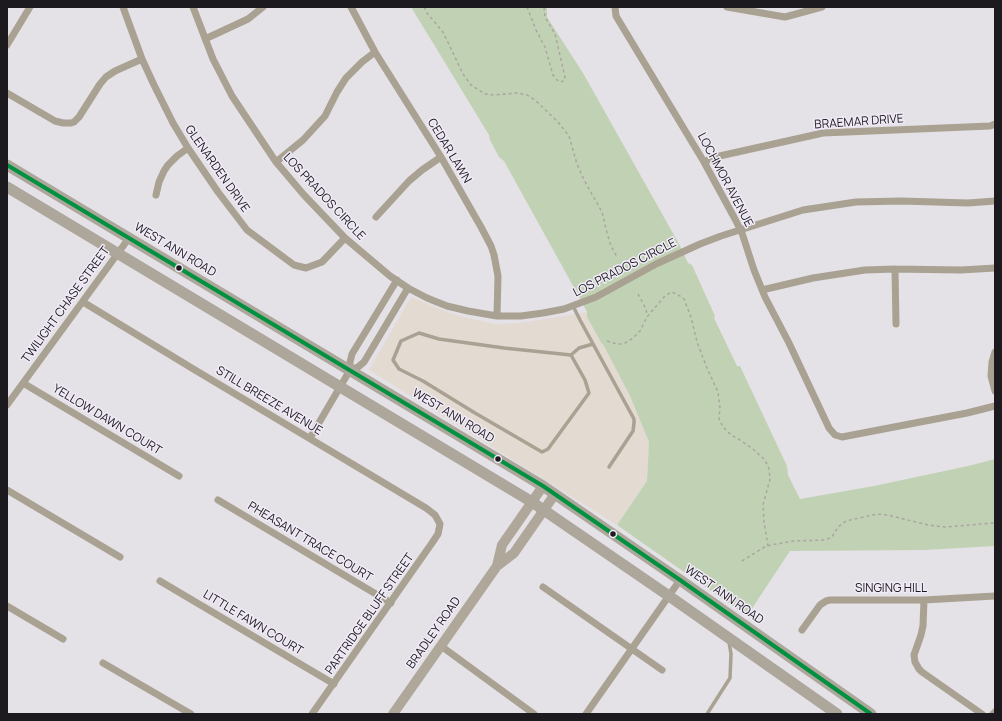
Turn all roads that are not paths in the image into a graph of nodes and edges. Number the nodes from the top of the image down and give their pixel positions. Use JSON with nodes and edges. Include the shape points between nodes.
{"nodes":[{"id":1,"x":30,"y":7,"type":"edge"},
{"id":2,"x":123,"y":7,"type":"edge"},
{"id":3,"x":193,"y":7,"type":"edge"},
{"id":4,"x":263,"y":7,"type":"edge"},
{"id":5,"x":351,"y":7,"type":"edge"},
{"id":6,"x":615,"y":7,"type":"edge"},
{"id":7,"x":727,"y":7,"type":"edge"},
{"id":8,"x":822,"y":7,"type":"edge"},
{"id":9,"x":205,"y":39,"type":"junction"},
{"id":10,"x":7,"y":45,"type":"edge"},
{"id":11,"x":375,"y":52,"type":"junction"},
{"id":12,"x":142,"y":60,"type":"junction"},
{"id":13,"x":7,"y":93,"type":"edge"},
{"id":14,"x":995,"y":124,"type":"edge"},
{"id":15,"x":188,"y":148,"type":"junction"},
{"id":16,"x":441,"y":157,"type":"junction"},
{"id":17,"x":276,"y":162,"type":"junction"},
{"id":18,"x":704,"y":162,"type":"junction"},
{"id":19,"x":7,"y":165,"type":"edge"},
{"id":20,"x":7,"y":187,"type":"edge"},
{"id":21,"x":156,"y":195,"type":"dead end"},
{"id":22,"x":995,"y":201,"type":"edge"},
{"id":23,"x":376,"y":217,"type":"dead end"},
{"id":24,"x":740,"y":230,"type":"junction"},
{"id":25,"x":129,"y":238,"type":"junction"},
{"id":26,"x":345,"y":238,"type":"junction"},
{"id":27,"x":118,"y":254,"type":"junction"},
{"id":28,"x":995,"y":268,"type":"edge"},
{"id":29,"x":895,"y":269,"type":"junction"},
{"id":30,"x":397,"y":280,"type":"junction"},
{"id":31,"x":408,"y":288,"type":"junction"},
{"id":32,"x":762,"y":290,"type":"junction"},
{"id":33,"x":83,"y":302,"type":"junction"},
{"id":34,"x":573,"y":306,"type":"junction"},
{"id":35,"x":497,"y":316,"type":"junction"},
{"id":36,"x":896,"y":324,"type":"dead end"},
{"id":37,"x":593,"y":344,"type":"junction"},
{"id":38,"x":995,"y":352,"type":"edge"},
{"id":39,"x":571,"y":355,"type":"junction"},
{"id":40,"x":350,"y":370,"type":"junction"},
{"id":41,"x":23,"y":383,"type":"junction"},
{"id":42,"x":341,"y":387,"type":"junction"},
{"id":43,"x":995,"y":391,"type":"edge"},
{"id":44,"x":7,"y":405,"type":"edge"},
{"id":45,"x":995,"y":406,"type":"edge"},
{"id":46,"x":310,"y":438,"type":"junction"},
{"id":47,"x":609,"y":468,"type":"dead end"},
{"id":48,"x":179,"y":476,"type":"dead end"},
{"id":49,"x":543,"y":486,"type":"junction"},
{"id":50,"x":7,"y":490,"type":"edge"},
{"id":51,"x":555,"y":494,"type":"junction"},
{"id":52,"x":218,"y":500,"type":"dead end"},
{"id":53,"x":532,"y":502,"type":"junction"},
{"id":54,"x":544,"y":509,"type":"junction"},
{"id":55,"x":440,"y":524,"type":"joint"},
{"id":56,"x":120,"y":557,"type":"dead end"},
{"id":57,"x":497,"y":566,"type":"junction"},
{"id":58,"x":680,"y":580,"type":"junction"},
{"id":59,"x":160,"y":581,"type":"dead end"},
{"id":60,"x":543,"y":587,"type":"dead end"},
{"id":61,"x":669,"y":596,"type":"junction"},
{"id":62,"x":995,"y":596,"type":"edge"},
{"id":63,"x":924,"y":600,"type":"junction"},
{"id":64,"x":391,"y":603,"type":"junction"},
{"id":65,"x":7,"y":606,"type":"edge"},
{"id":66,"x":802,"y":630,"type":"dead end"},
{"id":67,"x":729,"y":638,"type":"junction"},
{"id":68,"x":63,"y":639,"type":"dead end"},
{"id":69,"x":441,"y":646,"type":"junction"},
{"id":70,"x":632,"y":649,"type":"junction"},
{"id":71,"x":103,"y":663,"type":"dead end"},
{"id":72,"x":662,"y":670,"type":"dead end"},
{"id":73,"x":334,"y":684,"type":"junction"},
{"id":74,"x":191,"y":714,"type":"edge"},
{"id":75,"x":312,"y":714,"type":"edge"},
{"id":76,"x":393,"y":714,"type":"edge"},
{"id":77,"x":534,"y":714,"type":"edge"},
{"id":78,"x":586,"y":714,"type":"edge"},
{"id":79,"x":707,"y":714,"type":"edge"},
{"id":80,"x":837,"y":714,"type":"edge"},
{"id":81,"x":871,"y":714,"type":"edge"},
{"id":82,"x":982,"y":714,"type":"edge"}],
"edges":[{"from":1,"to":10,"type":"street"},
{"from":2,"to":12,"type":"street","name":"GLENARDEN DRIVE"},
{"from":3,"to":9,"type":"street","name":"LOS PRADOS CIRCLE"},
{"from":4,"to":9,"type":"street","via":[[248,19]]},
{"from":5,"to":11,"type":"street","name":"CEDAR LAWN"},
{"from":6,"to":18,"type":"street","name":"LOCHMOR AVENUE","via":[[616,16]]},
{"from":7,"to":8,"type":"street","via":[[786,17]]},
{"from":9,"to":17,"type":"street","name":"LOS PRADOS CIRCLE","via":[[212,59],[232,96]]},
{"from":11,"to":16,"type":"street","name":"CEDAR LAWN"},
{"from":11,"to":17,"type":"street","via":[[346,78],[325,116],[303,140]]},
{"from":12,"to":13,"type":"street","via":[[106,77],[80,117],[71,123],[55,121]]},
{"from":12,"to":15,"type":"street","name":"GLENARDEN DRIVE"},
{"from":14,"to":18,"type":"street","name":"BRAEMAR DRIVE","via":[[823,133],[715,157]]},
{"from":15,"to":21,"type":"street","via":[[164,171]]},
{"from":15,"to":26,"type":"street","name":"GLENARDEN DRIVE","via":[[247,230],[294,265],[306,268],[322,262]]},
{"from":16,"to":23,"type":"street","via":[[409,181]]},
{"from":16,"to":35,"type":"street","name":"CEDAR LAWN","via":[[494,255],[498,276]]},
{"from":17,"to":26,"type":"street","name":"LOS PRADOS CIRCLE"},
{"from":18,"to":24,"type":"street","name":"LOCHMOR AVENUE"},
{"from":19,"to":25,"type":"main road","name":"WEST ANN ROAD"},
{"from":20,"to":27,"type":"main road"},
{"from":22,"to":24,"type":"street","name":"LOS PRADOS CIRCLE","via":[[856,202],[803,210]]},
{"from":24,"to":32,"type":"street","name":"LOCHMOR AVENUE"},
{"from":24,"to":34,"type":"street","name":"LOS PRADOS CIRCLE","via":[[675,254],[600,295]]},
{"from":25,"to":27,"type":"street","name":"TWILIGHT CHASE STREET"},
{"from":25,"to":40,"type":"main road","name":"WEST ANN ROAD"},
{"from":26,"to":30,"type":"street","name":"LOS PRADOS CIRCLE"},
{"from":27,"to":33,"type":"street","name":"TWILIGHT CHASE STREET"},
{"from":27,"to":42,"type":"main road"},
{"from":28,"to":29,"type":"street"},
{"from":29,"to":32,"type":"street","via":[[832,274]]},
{"from":29,"to":36,"type":"street"},
{"from":30,"to":31,"type":"street","name":"LOS PRADOS CIRCLE"},
{"from":30,"to":40,"type":"street","via":[[352,354]]},
{"from":31,"to":35,"type":"street","name":"LOS PRADOS CIRCLE","via":[[447,306]]},
{"from":31,"to":40,"type":"street","via":[[364,362]]},
{"from":32,"to":45,"type":"street","name":"LOCHMOR AVENUE","via":[[829,428],[835,435],[842,437]]},
{"from":33,"to":41,"type":"street","name":"TWILIGHT CHASE STREET"},
{"from":33,"to":46,"type":"street","name":"STILL BREEZE AVENUE"},
{"from":34,"to":35,"type":"street","name":"LOS PRADOS CIRCLE","via":[[532,315]]},
{"from":34,"to":37,"type":"lane"},
{"from":37,"to":39,"type":"lane","via":[[579,348]]},
{"from":37,"to":47,"type":"lane","via":[[634,423],[633,431]]},
{"from":38,"to":43,"type":"street","via":[[991,376]]},
{"from":39,"to":39,"type":"lane","via":[[439,339],[419,333],[401,341],[393,360],[399,369],[542,452],[548,449],[589,393]]},
{"from":40,"to":42,"type":"street"},
{"from":40,"to":49,"type":"main road","name":"WEST ANN ROAD"},
{"from":41,"to":44,"type":"street","name":"TWILIGHT CHASE STREET"},
{"from":41,"to":48,"type":"street","name":"YELLOW DAWN COURT"},
{"from":42,"to":46,"type":"street"},
{"from":42,"to":53,"type":"main road"},
{"from":46,"to":55,"type":"street","name":"STILL BREEZE AVENUE","via":[[426,508],[435,515]]},
{"from":49,"to":51,"type":"main road","name":"WEST ANN ROAD"},
{"from":49,"to":53,"type":"street","name":"BRADLEY ROAD"},
{"from":50,"to":56,"type":"street"},
{"from":51,"to":54,"type":"street","name":"BRADLEY ROAD"},
{"from":51,"to":58,"type":"main road","name":"WEST ANN ROAD"},
{"from":52,"to":64,"type":"street","name":"PHEASANT TRACE COURT"},
{"from":53,"to":54,"type":"main road"},
{"from":53,"to":57,"type":"street","name":"BRADLEY ROAD","via":[[502,545]]},
{"from":54,"to":57,"type":"street","name":"BRADLEY ROAD","via":[[514,553]]},
{"from":54,"to":61,"type":"main road"},
{"from":55,"to":64,"type":"street","name":"PARTRIDGE BLUFF STREET","via":[[438,534]]},
{"from":57,"to":69,"type":"street","name":"BRADLEY ROAD"},
{"from":58,"to":61,"type":"street"},
{"from":58,"to":81,"type":"main road","name":"WEST ANN ROAD"},
{"from":59,"to":73,"type":"street","name":"LITTLE FAWN COURT"},
{"from":60,"to":70,"type":"street"},
{"from":61,"to":67,"type":"main road"},
{"from":61,"to":70,"type":"street"},
{"from":62,"to":63,"type":"street","name":"SINGING HILL"},
{"from":63,"to":66,"type":"street","name":"SINGING HILL","via":[[830,600],[820,605]]},
{"from":63,"to":82,"type":"street","via":[[923,626],[914,655],[915,662],[922,672]]},
{"from":64,"to":73,"type":"street","name":"PARTRIDGE BLUFF STREET"},
{"from":65,"to":68,"type":"street"},
{"from":67,"to":79,"type":"lane","via":[[730,678]]},
{"from":67,"to":80,"type":"main road"},
{"from":69,"to":76,"type":"street","name":"BRADLEY ROAD"},
{"from":69,"to":77,"type":"street"},
{"from":70,"to":72,"type":"street"},
{"from":70,"to":78,"type":"street"},
{"from":71,"to":74,"type":"street"},
{"from":73,"to":75,"type":"street","name":"PARTRIDGE BLUFF STREET"}]}
